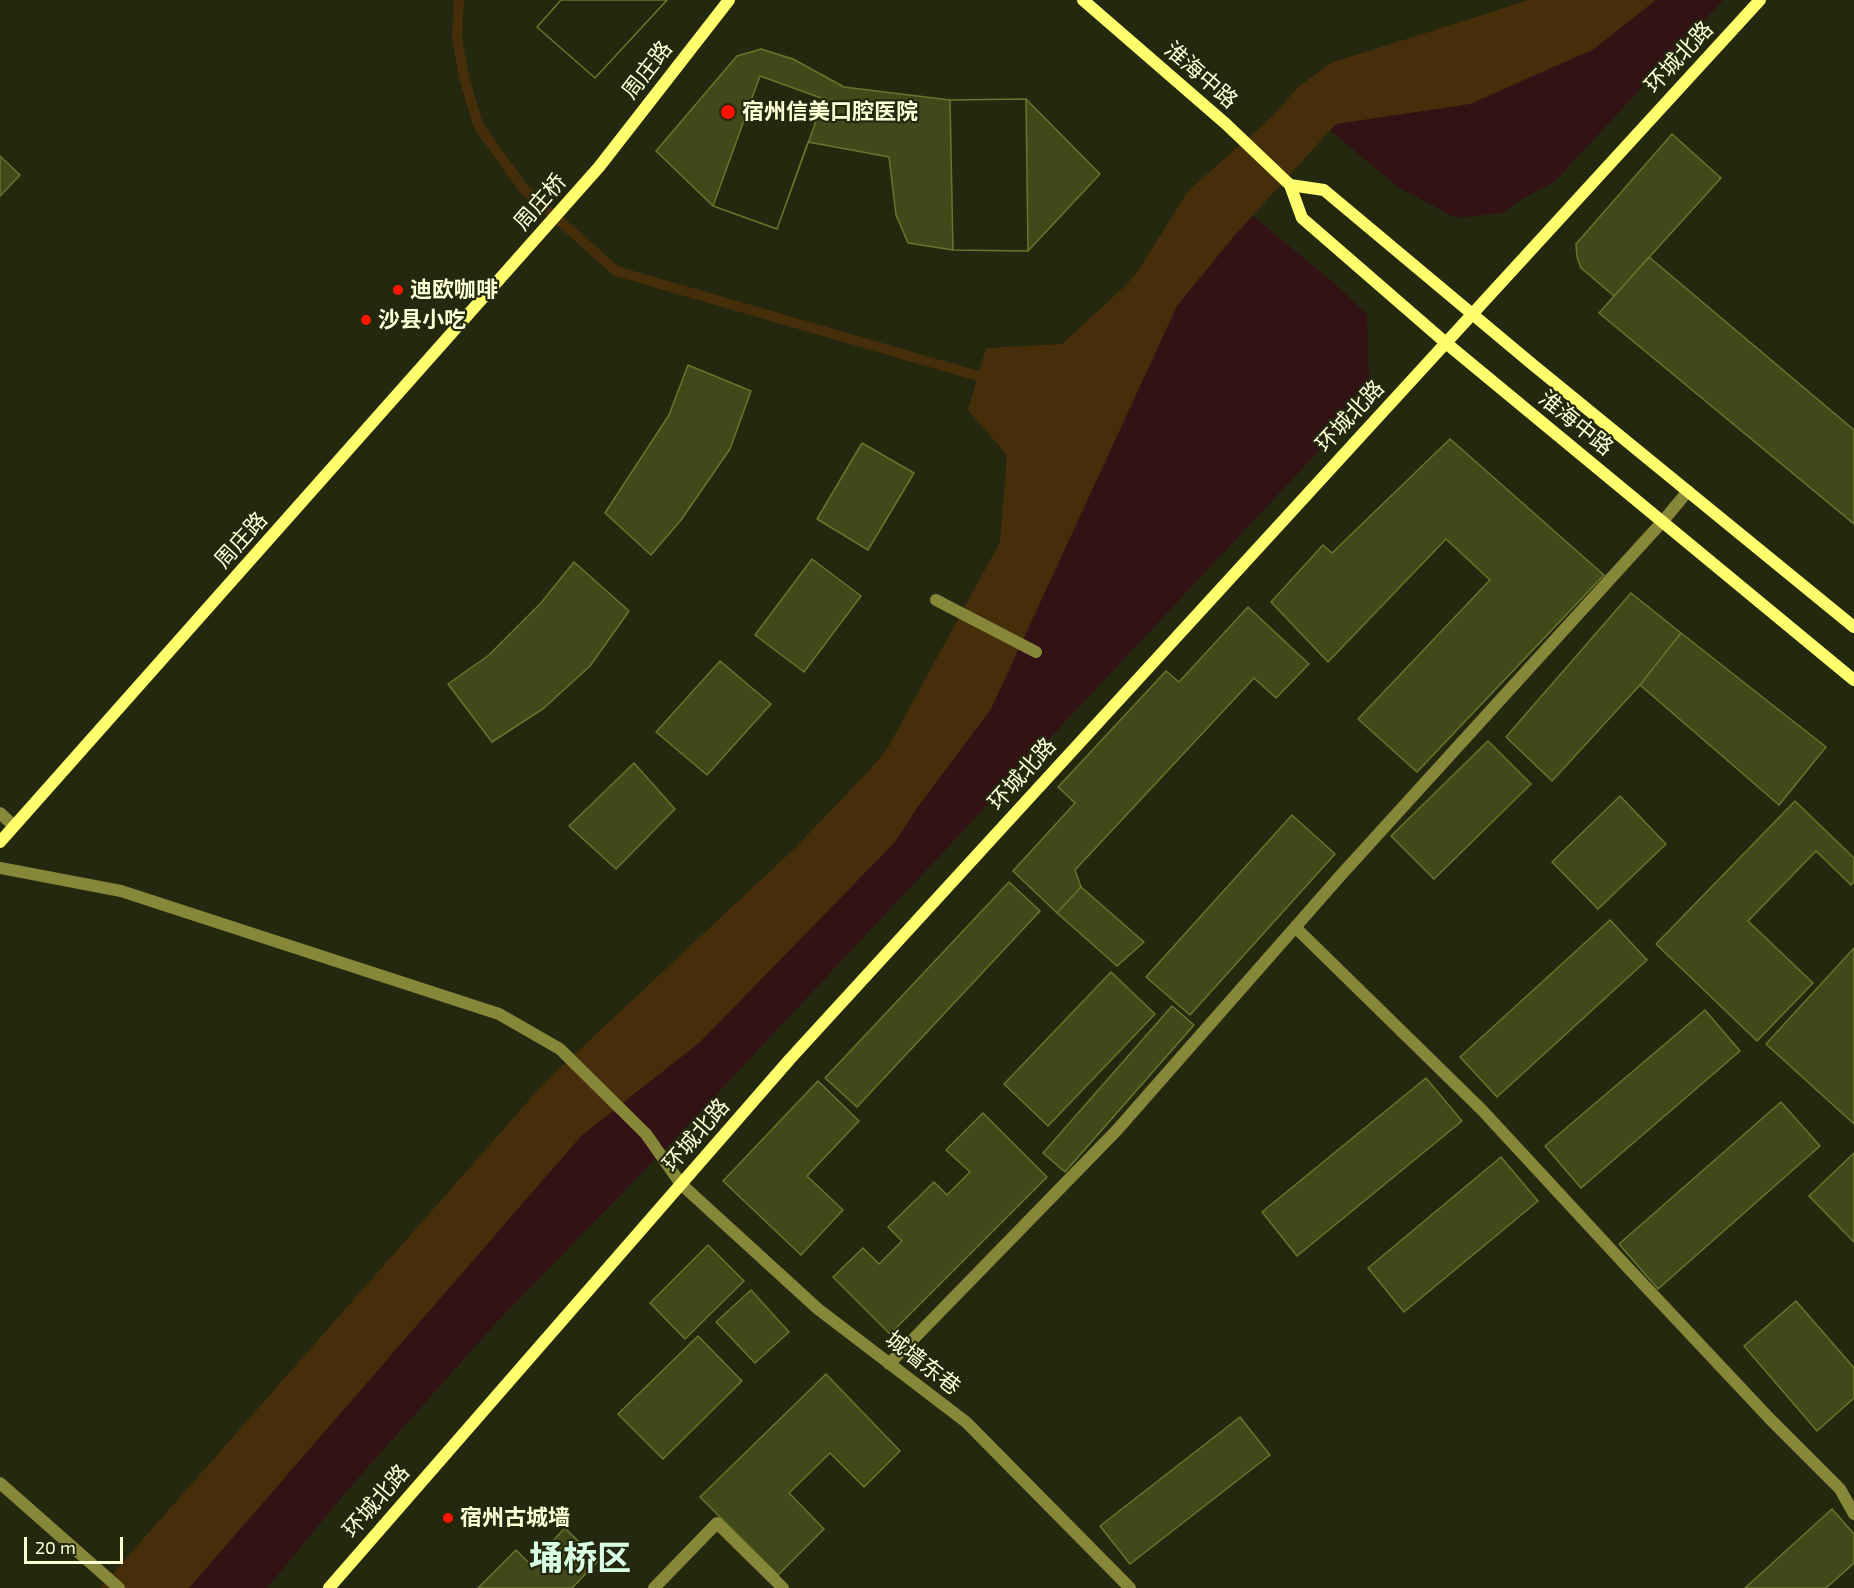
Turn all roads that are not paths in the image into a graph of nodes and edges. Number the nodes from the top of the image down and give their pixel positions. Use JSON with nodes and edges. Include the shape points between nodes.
{"nodes":[{"id":1,"x":729,"y":0,"type":"edge"},
{"id":2,"x":1083,"y":0,"type":"edge"},
{"id":3,"x":1760,"y":0,"type":"edge"},
{"id":4,"x":598,"y":166,"type":"joint"},
{"id":5,"x":1290,"y":185,"type":"junction"},
{"id":6,"x":513,"y":266,"type":"joint"},
{"id":7,"x":1471,"y":314,"type":"junction"},
{"id":8,"x":1446,"y":343,"type":"junction"},
{"id":9,"x":1688,"y":491,"type":"junction"},
{"id":10,"x":1663,"y":521,"type":"junction"},
{"id":11,"x":936,"y":600,"type":"dead end"},
{"id":12,"x":1854,"y":627,"type":"edge"},
{"id":13,"x":1036,"y":652,"type":"dead end"},
{"id":14,"x":1854,"y":680,"type":"edge"},
{"id":15,"x":0,"y":813,"type":"edge"},
{"id":16,"x":14,"y":826,"type":"junction"},
{"id":17,"x":0,"y":842,"type":"edge"},
{"id":18,"x":0,"y":868,"type":"edge"},
{"id":19,"x":1295,"y":927,"type":"junction"},
{"id":20,"x":681,"y":1184,"type":"junction"},
{"id":21,"x":889,"y":1364,"type":"junction"},
{"id":22,"x":0,"y":1483,"type":"edge"},
{"id":23,"x":1854,"y":1514,"type":"edge"},
{"id":24,"x":119,"y":1588,"type":"edge"},
{"id":25,"x":328,"y":1588,"type":"edge"},
{"id":26,"x":654,"y":1588,"type":"edge"},
{"id":27,"x":783,"y":1588,"type":"edge"},
{"id":28,"x":1130,"y":1588,"type":"edge"}],
"edges":[{"from":1,"to":4,"type":"main road","name":"周庄路"},
{"from":2,"to":5,"type":"main road","name":"淮海中路"},
{"from":3,"to":7,"type":"main road","name":"环城北路"},
{"from":4,"to":6,"type":"main road","name":"周庄桥"},
{"from":5,"to":7,"type":"main road","name":"淮海中路","via":[[1324,190]]},
{"from":5,"to":8,"type":"main road","name":"淮海中路","via":[[1302,218]]},
{"from":6,"to":16,"type":"main road","name":"周庄路"},
{"from":7,"to":8,"type":"main road","name":"环城北路"},
{"from":7,"to":9,"type":"main road","name":"淮海中路"},
{"from":8,"to":10,"type":"main road","name":"淮海中路"},
{"from":8,"to":20,"type":"main road","name":"环城北路","via":[[790,1059]]},
{"from":9,"to":10,"type":"street"},
{"from":9,"to":12,"type":"main road","name":"淮海中路"},
{"from":10,"to":14,"type":"main road","name":"淮海中路"},
{"from":10,"to":19,"type":"street"},
{"from":11,"to":13,"type":"street"},
{"from":15,"to":16,"type":"street"},
{"from":16,"to":17,"type":"main road","name":"周庄路"},
{"from":18,"to":20,"type":"street","name":"城墙东巷","via":[[121,891],[498,1014],[560,1049],[646,1134]]},
{"from":19,"to":21,"type":"street","via":[[1118,1130]]},
{"from":19,"to":23,"type":"street","via":[[1482,1110],[1840,1489]]},
{"from":20,"to":21,"type":"street","name":"城墙东巷","via":[[818,1309]]},
{"from":20,"to":25,"type":"main road","name":"环城北路"},
{"from":21,"to":28,"type":"street","name":"城墙东巷","via":[[966,1422]]},
{"from":22,"to":24,"type":"street"},
{"from":26,"to":27,"type":"street","via":[[717,1523]]}]}
